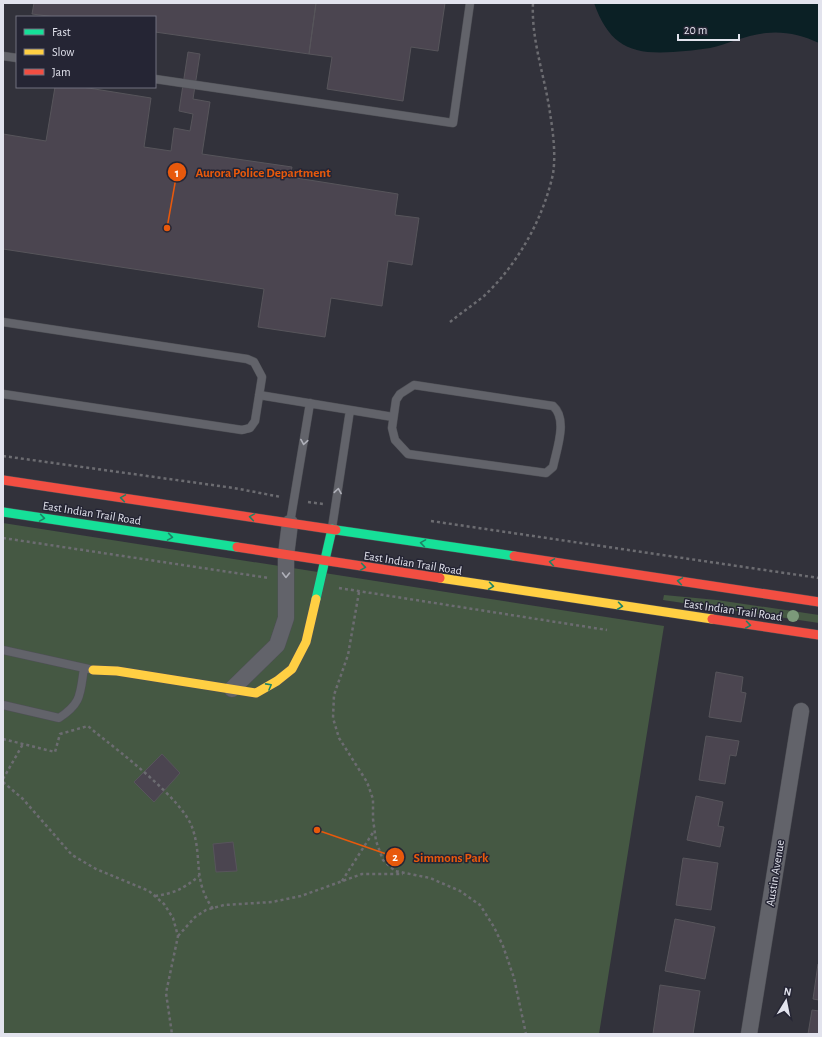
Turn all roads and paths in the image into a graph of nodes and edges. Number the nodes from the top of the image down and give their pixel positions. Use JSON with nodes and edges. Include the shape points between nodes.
{"nodes":[{"id":1,"x":470,"y":3,"type":"edge"},
{"id":2,"x":533,"y":3,"type":"edge"},
{"id":3,"x":3,"y":56,"type":"edge"},
{"id":4,"x":16,"y":58,"type":"edge"},
{"id":5,"x":156,"y":79,"type":"edge"},
{"id":6,"x":3,"y":322,"type":"edge"},
{"id":7,"x":450,"y":322,"type":"dead end"},
{"id":8,"x":3,"y":394,"type":"edge"},
{"id":9,"x":259,"y":396,"type":"junction"},
{"id":10,"x":310,"y":403,"type":"junction"},
{"id":11,"x":350,"y":410,"type":"junction"},
{"id":12,"x":393,"y":417,"type":"junction"},
{"id":13,"x":3,"y":456,"type":"edge"},
{"id":14,"x":3,"y":480,"type":"edge"},
{"id":15,"x":294,"y":499,"type":"junction"},
{"id":16,"x":335,"y":506,"type":"junction"},
{"id":17,"x":3,"y":512,"type":"edge"},
{"id":18,"x":429,"y":520,"type":"dead end"},
{"id":19,"x":290,"y":522,"type":"junction"},
{"id":20,"x":332,"y":529,"type":"junction"},
{"id":21,"x":3,"y":538,"type":"edge"},
{"id":22,"x":286,"y":555,"type":"junction"},
{"id":23,"x":324,"y":561,"type":"junction"},
{"id":24,"x":819,"y":578,"type":"edge"},
{"id":25,"x":286,"y":580,"type":"junction"},
{"id":26,"x":319,"y":585,"type":"junction"},
{"id":27,"x":359,"y":592,"type":"junction"},
{"id":28,"x":819,"y":602,"type":"edge"},
{"id":29,"x":607,"y":630,"type":"dead end"},
{"id":30,"x":819,"y":635,"type":"edge"},
{"id":31,"x":3,"y":650,"type":"edge"},
{"id":32,"x":89,"y":669,"type":"junction"},
{"id":33,"x":232,"y":689,"type":"junction"},
{"id":34,"x":3,"y":705,"type":"edge"},
{"id":35,"x":801,"y":711,"type":"dead end"},
{"id":36,"x":3,"y":739,"type":"edge"},
{"id":37,"x":23,"y":744,"type":"junction"},
{"id":38,"x":3,"y":780,"type":"edge"},
{"id":39,"x":375,"y":831,"type":"junction"},
{"id":40,"x":410,"y":875,"type":"junction"},
{"id":41,"x":198,"y":876,"type":"junction"},
{"id":42,"x":342,"y":881,"type":"junction"},
{"id":43,"x":155,"y":896,"type":"junction"},
{"id":44,"x":213,"y":909,"type":"junction"},
{"id":45,"x":178,"y":936,"type":"junction"},
{"id":46,"x":172,"y":1034,"type":"edge"},
{"id":47,"x":526,"y":1034,"type":"edge"},
{"id":48,"x":749,"y":1034,"type":"edge"}],
"edges":[{"from":1,"to":5,"type":"lane","via":[[453,123]]},
{"from":2,"to":7,"type":"path","via":[[532,15],[554,146],[553,172],[545,203],[533,232],[505,272],[484,295]]},
{"from":3,"to":4,"type":"lane"},
{"from":6,"to":9,"type":"lane","via":[[248,359],[254,362],[262,377]]},
{"from":8,"to":9,"type":"lane","via":[[242,430],[250,428],[255,421]]},
{"from":9,"to":10,"type":"lane"},
{"from":10,"to":11,"type":"lane"},
{"from":10,"to":15,"type":"lane","one_way":true},
{"from":11,"to":12,"type":"lane"},
{"from":16,"to":11,"type":"lane","one_way":true},
{"from":12,"to":12,"type":"lane","via":[[395,440],[408,454],[546,473],[553,467],[562,419],[559,411],[553,406],[414,385],[400,394],[396,400]]},
{"from":13,"to":15,"type":"path","via":[[234,488]]},
{"from":19,"to":14,"type":"main road","name":"East Indian Trail Road","one_way":true},
{"from":15,"to":16,"type":"path"},
{"from":15,"to":19,"type":"lane"},
{"from":16,"to":20,"type":"lane"},
{"from":17,"to":22,"type":"main road","name":"East Indian Trail Road","one_way":true},
{"from":18,"to":24,"type":"path"},
{"from":19,"to":20,"type":"main road","name":"East Indian Trail Road"},
{"from":19,"to":22,"type":"street"},
{"from":20,"to":23,"type":"main road"},
{"from":28,"to":20,"type":"main road","name":"East Indian Trail Road","one_way":true},
{"from":21,"to":25,"type":"path"},
{"from":22,"to":23,"type":"main road","name":"East Indian Trail Road"},
{"from":22,"to":25,"type":"street","one_way":true},
{"from":23,"to":26,"type":"main road"},
{"from":23,"to":30,"type":"main road","name":"East Indian Trail Road","one_way":true},
{"from":25,"to":33,"type":"street","via":[[286,618],[277,645]]},
{"from":26,"to":27,"type":"path"},
{"from":33,"to":26,"type":"main road","one_way":true,"via":[[256,693],[277,682],[292,669],[306,642]]},
{"from":27,"to":29,"type":"path"},
{"from":27,"to":39,"type":"path","via":[[348,655],[334,695],[333,718],[339,738],[367,782],[373,799]]},
{"from":31,"to":32,"type":"lane"},
{"from":32,"to":33,"type":"main road","via":[[118,671]]},
{"from":32,"to":34,"type":"lane","via":[[76,705],[59,718]]},
{"from":35,"to":48,"type":"street","name":"Austin Avenue"},
{"from":36,"to":37,"type":"path"},
{"from":37,"to":38,"type":"path"},
{"from":37,"to":41,"type":"path","via":[[55,752],[60,734],[88,726],[186,813],[196,843]]},
{"from":38,"to":43,"type":"path","via":[[72,855]]},
{"from":39,"to":40,"type":"path","via":[[376,841],[384,860],[396,871]]},
{"from":39,"to":42,"type":"path"},
{"from":40,"to":42,"type":"path","via":[[362,874]]},
{"from":40,"to":47,"type":"path","via":[[430,878],[460,891],[480,905],[494,927],[514,978]]},
{"from":41,"to":43,"type":"path","via":[[175,893]]},
{"from":41,"to":44,"type":"path","via":[[205,898]]},
{"from":42,"to":44,"type":"path","via":[[301,896],[272,902],[224,905]]},
{"from":43,"to":45,"type":"path","via":[[173,918]]},
{"from":44,"to":45,"type":"path","via":[[195,917]]},
{"from":45,"to":46,"type":"path","via":[[166,993]]}]}
